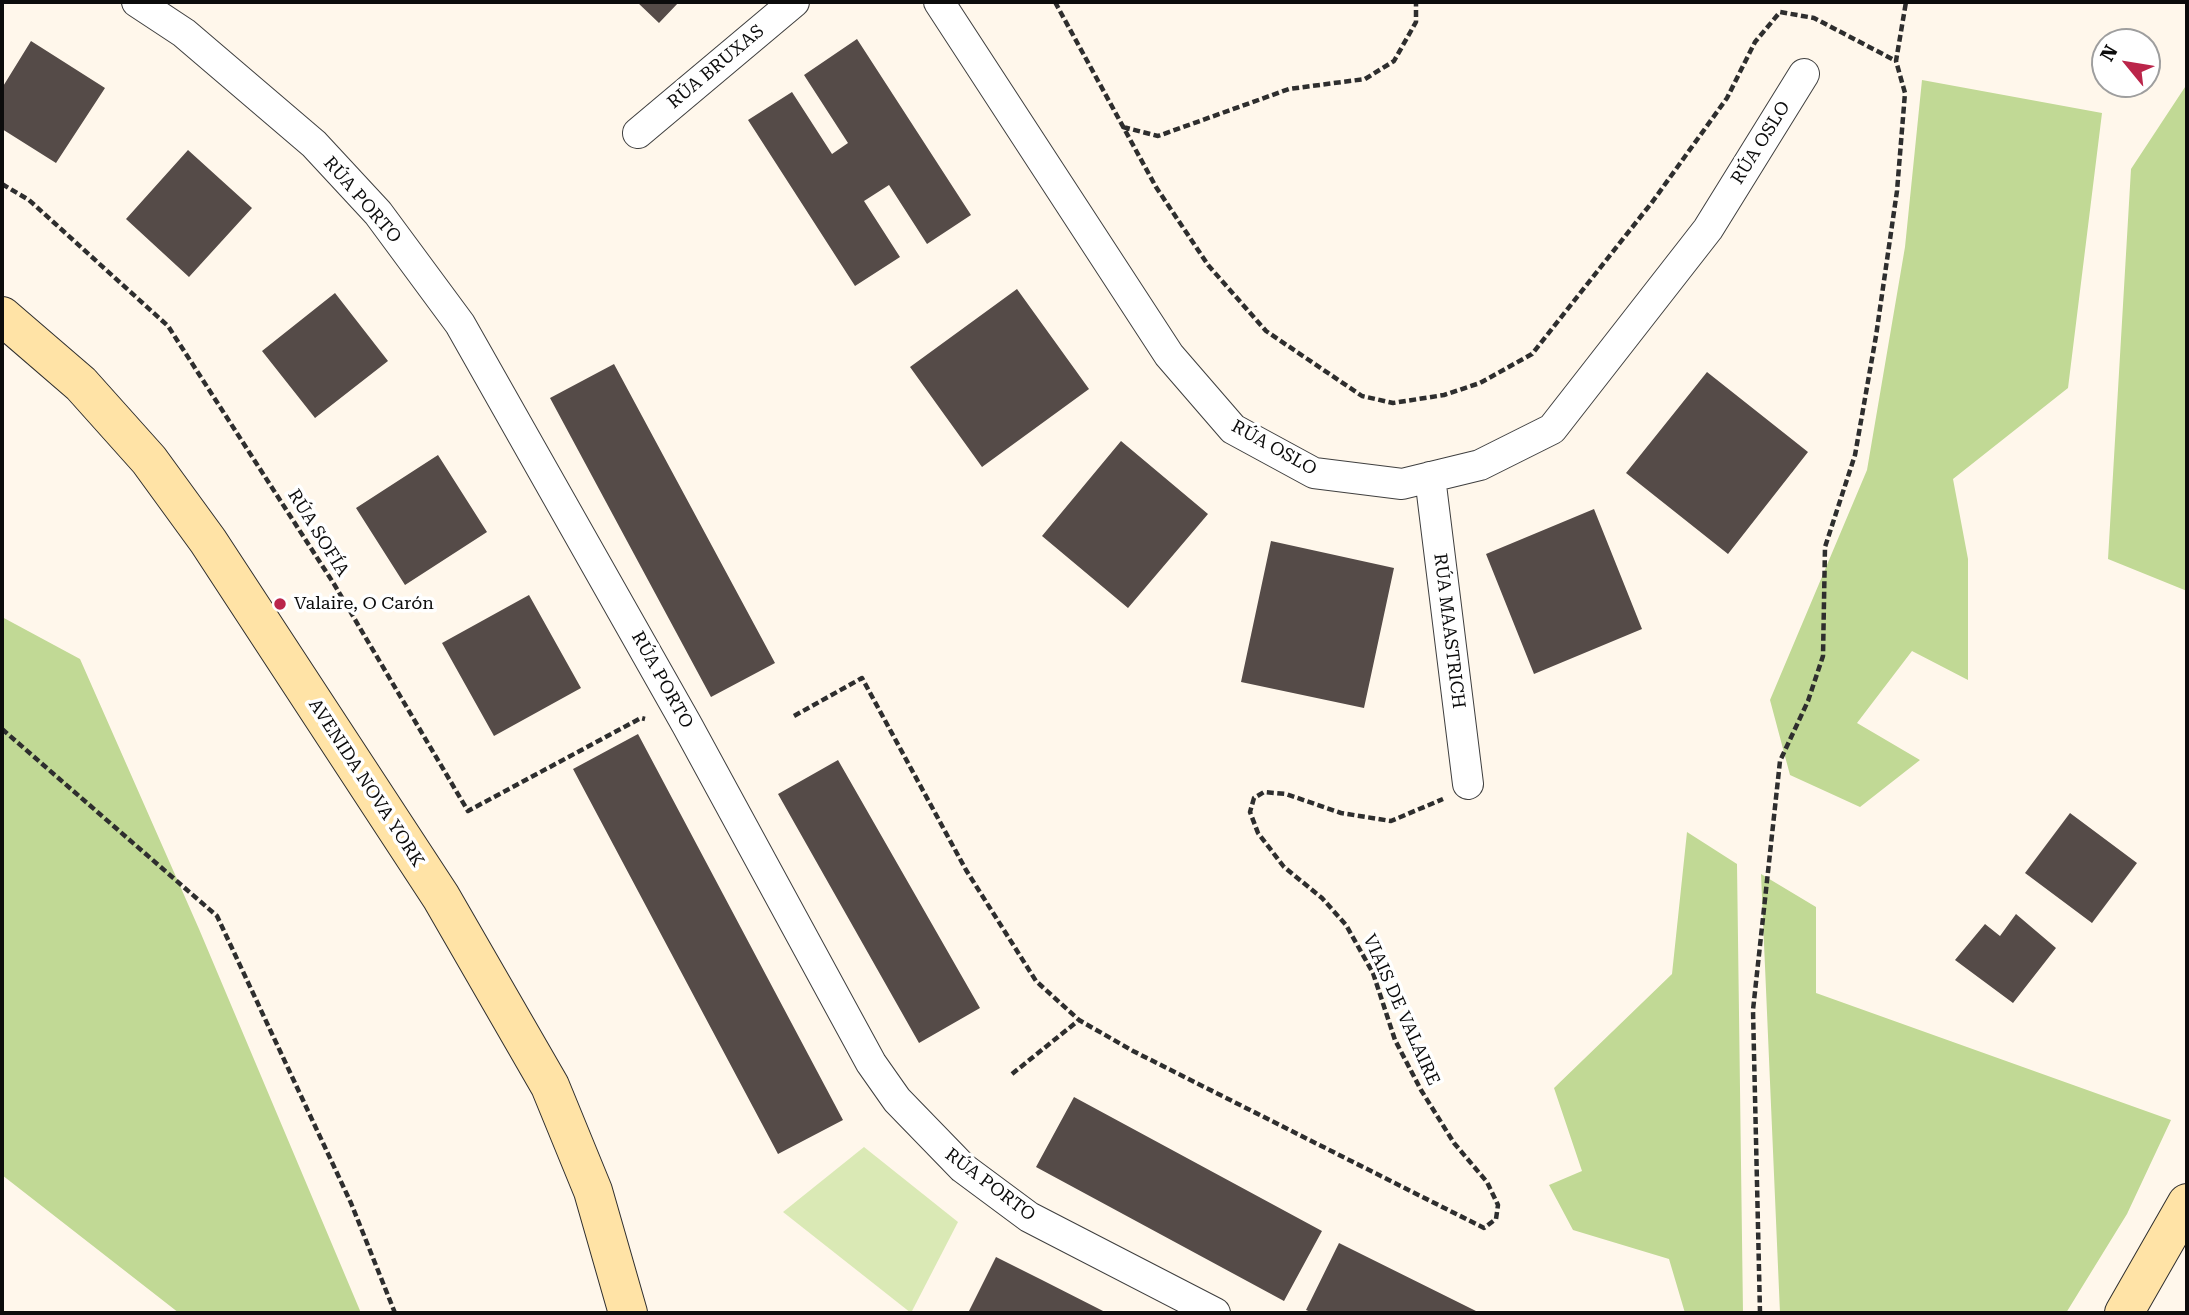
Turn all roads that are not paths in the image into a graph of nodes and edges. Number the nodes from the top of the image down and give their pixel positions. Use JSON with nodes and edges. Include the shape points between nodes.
{"nodes":[{"id":1,"x":137,"y":2,"type":"edge"},
{"id":2,"x":794,"y":2,"type":"edge"},
{"id":3,"x":939,"y":2,"type":"edge"},
{"id":4,"x":1804,"y":74,"type":"dead end"},
{"id":5,"x":638,"y":132,"type":"dead end"},
{"id":6,"x":2,"y":316,"type":"edge"},
{"id":7,"x":1430,"y":477,"type":"junction"},
{"id":8,"x":1468,"y":784,"type":"road end"},
{"id":9,"x":2187,"y":1203,"type":"edge"},
{"id":10,"x":628,"y":1313,"type":"edge"},
{"id":11,"x":1215,"y":1313,"type":"edge"},
{"id":12,"x":2124,"y":1313,"type":"edge"}],
"edges":[{"from":1,"to":11,"type":"street","name":"RÚA PORTO","via":[[184,33],[314,144],[377,213],[460,324],[871,1063],[897,1100],[963,1168],[1029,1217]]},
{"from":2,"to":5,"type":"street","name":"RÚA BRUXAS"},
{"from":3,"to":7,"type":"street","name":"RÚA OSLO","via":[[1169,355],[1233,429],[1314,473],[1402,484]]},
{"from":4,"to":7,"type":"street","name":"RÚA OSLO","via":[[1708,229],[1552,429],[1479,465]]},
{"from":6,"to":10,"type":"street","name":"AVENIDA NOVA YORK","via":[[81,384],[149,460],[208,541],[441,897],[550,1086],[593,1191]]},
{"from":7,"to":8,"type":"street","name":"RÚA MAASTRICH"},
{"from":9,"to":12,"type":"street"}]}
